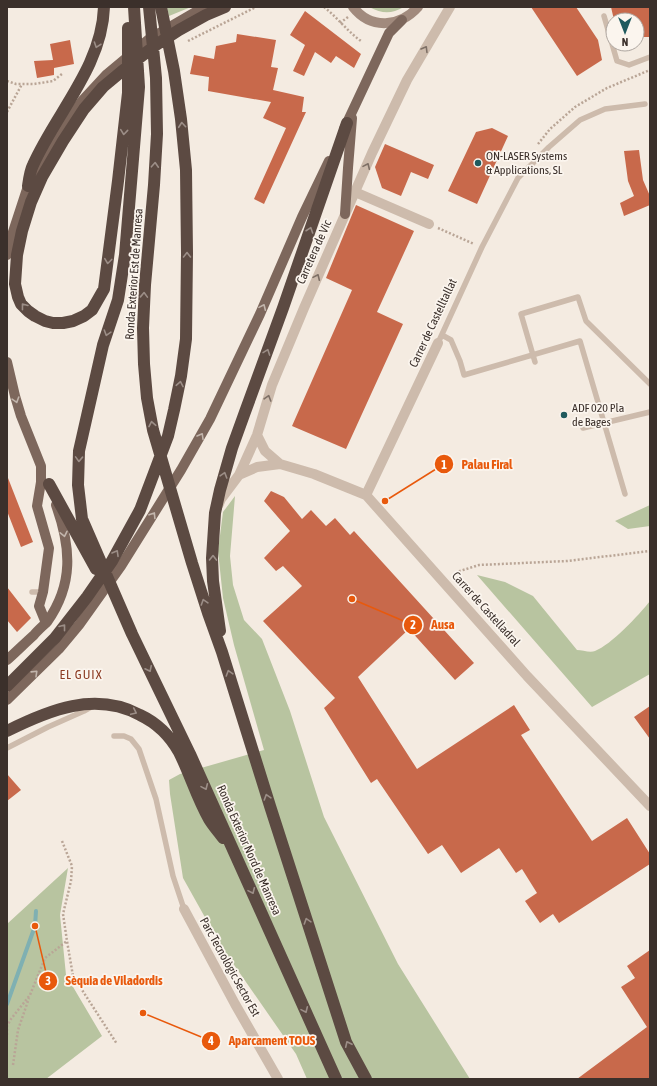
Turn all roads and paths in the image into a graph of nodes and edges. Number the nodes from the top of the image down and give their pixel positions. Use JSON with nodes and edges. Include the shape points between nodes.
{"nodes":[{"id":1,"x":104,"y":7,"type":"edge"},
{"id":2,"x":131,"y":7,"type":"edge"},
{"id":3,"x":149,"y":7,"type":"edge"},
{"id":4,"x":161,"y":7,"type":"edge"},
{"id":5,"x":204,"y":7,"type":"edge"},
{"id":6,"x":226,"y":7,"type":"edge"},
{"id":7,"x":256,"y":7,"type":"edge"},
{"id":8,"x":324,"y":7,"type":"edge"},
{"id":9,"x":353,"y":7,"type":"edge"},
{"id":10,"x":418,"y":7,"type":"edge"},
{"id":11,"x":450,"y":7,"type":"edge"},
{"id":12,"x":604,"y":16,"type":"dead end"},
{"id":13,"x":402,"y":20,"type":"junction"},
{"id":14,"x":188,"y":41,"type":"dead end"},
{"id":15,"x":360,"y":41,"type":"dead end"},
{"id":16,"x":650,"y":57,"type":"edge"},
{"id":17,"x":62,"y":74,"type":"dead end"},
{"id":18,"x":7,"y":80,"type":"edge"},
{"id":19,"x":22,"y":84,"type":"junction"},
{"id":20,"x":646,"y":104,"type":"dead end"},
{"id":21,"x":7,"y":112,"type":"edge"},
{"id":22,"x":352,"y":112,"type":"junction"},
{"id":23,"x":347,"y":124,"type":"junction"},
{"id":24,"x":28,"y":186,"type":"junction"},
{"id":25,"x":355,"y":192,"type":"junction"},
{"id":26,"x":345,"y":214,"type":"junction"},
{"id":27,"x":429,"y":224,"type":"joint"},
{"id":28,"x":482,"y":247,"type":"junction"},
{"id":29,"x":7,"y":255,"type":"edge"},
{"id":30,"x":440,"y":339,"type":"junction"},
{"id":31,"x":534,"y":362,"type":"dead end"},
{"id":32,"x":8,"y":367,"type":"edge"},
{"id":33,"x":650,"y":384,"type":"edge"},
{"id":34,"x":650,"y":412,"type":"edge"},
{"id":35,"x":604,"y":423,"type":"junction"},
{"id":36,"x":583,"y":428,"type":"dead end"},
{"id":37,"x":257,"y":435,"type":"junction"},
{"id":38,"x":280,"y":464,"type":"junction"},
{"id":39,"x":41,"y":466,"type":"junction"},
{"id":40,"x":239,"y":476,"type":"junction"},
{"id":41,"x":49,"y":484,"type":"junction"},
{"id":42,"x":625,"y":494,"type":"dead end"},
{"id":43,"x":366,"y":495,"type":"junction"},
{"id":44,"x":215,"y":513,"type":"junction"},
{"id":45,"x":650,"y":551,"type":"edge"},
{"id":46,"x":445,"y":584,"type":"junction"},
{"id":47,"x":90,"y":602,"type":"junction"},
{"id":48,"x":46,"y":623,"type":"junction"},
{"id":49,"x":132,"y":634,"type":"junction"},
{"id":50,"x":222,"y":652,"type":"junction"},
{"id":51,"x":7,"y":660,"type":"edge"},
{"id":52,"x":7,"y":686,"type":"edge"},
{"id":53,"x":7,"y":700,"type":"edge"},
{"id":54,"x":96,"y":703,"type":"junction"},
{"id":55,"x":7,"y":731,"type":"edge"},
{"id":56,"x":114,"y":736,"type":"dead end"},
{"id":57,"x":7,"y":748,"type":"edge"},
{"id":58,"x":650,"y":806,"type":"edge"},
{"id":59,"x":62,"y":841,"type":"dead end"},
{"id":60,"x":236,"y":856,"type":"junction"},
{"id":61,"x":184,"y":909,"type":"joint"},
{"id":62,"x":66,"y":940,"type":"junction"},
{"id":63,"x":30,"y":996,"type":"junction"},
{"id":64,"x":7,"y":1026,"type":"edge"},
{"id":65,"x":7,"y":1035,"type":"edge"},
{"id":66,"x":117,"y":1044,"type":"dead end"},
{"id":67,"x":13,"y":1065,"type":"dead end"},
{"id":68,"x":278,"y":1079,"type":"edge"},
{"id":69,"x":336,"y":1079,"type":"edge"},
{"id":70,"x":366,"y":1079,"type":"edge"}],
"edges":[{"from":1,"to":24,"type":"highway","one_way":true,"via":[[102,30],[94,54],[32,166]]},
{"from":2,"to":6,"type":"highway","one_way":true,"via":[[128,93],[104,289],[92,310],[84,316],[63,323],[45,321],[21,304],[15,277],[22,231],[45,171],[84,110],[103,87],[121,72],[162,41],[206,15]]},
{"from":2,"to":49,"type":"highway","name":"Ronda Exterior Est de Manresa","one_way":true,"via":[[139,86],[125,255],[118,300],[103,345],[79,451],[78,485],[82,519]]},
{"from":50,"to":3,"type":"highway","name":"Ronda Exterior Est de Manresa","one_way":true,"via":[[192,563],[153,430],[147,398],[143,328],[157,134],[156,78]]},
{"from":47,"to":4,"type":"highway","one_way":true,"via":[[140,510],[168,436],[186,339],[186,170],[174,71]]},
{"from":5,"to":24,"type":"main road","via":[[149,39],[107,74],[70,117]]},
{"from":7,"to":14,"type":"path"},
{"from":8,"to":15,"type":"path"},
{"from":9,"to":13,"type":"main road","via":[[374,22],[391,23]]},
{"from":10,"to":13,"type":"main road"},
{"from":25,"to":11,"type":"street","name":"Carretera de Vic","one_way":true,"via":[[407,80]]},
{"from":12,"to":16,"type":"lane","via":[[616,61],[629,65]]},
{"from":13,"to":22,"type":"main road","via":[[390,33]]},
{"from":17,"to":19,"type":"path","via":[[53,81]]},
{"from":18,"to":19,"type":"path"},
{"from":19,"to":21,"type":"path"},
{"from":20,"to":28,"type":"lane","name":"Carrer de Castelltallat","via":[[605,109],[580,120],[549,147],[518,178]]},
{"from":22,"to":23,"type":"main road"},
{"from":22,"to":26,"type":"main road"},
{"from":44,"to":23,"type":"highway","one_way":true,"via":[[232,448]]},
{"from":47,"to":23,"type":"main road","one_way":true,"via":[[121,566],[181,470],[213,412]]},
{"from":24,"to":29,"type":"main road"},
{"from":25,"to":26,"type":"street","name":"Carretera de Vic"},
{"from":25,"to":27,"type":"street"},
{"from":37,"to":26,"type":"street","name":"Carretera de Vic","one_way":true,"via":[[272,385]]},
{"from":27,"to":28,"type":"path"},
{"from":28,"to":30,"type":"lane","name":"Carrer de Castelltallat"},
{"from":30,"to":35,"type":"lane","via":[[451,340],[464,375],[580,341]]},
{"from":30,"to":43,"type":"street","name":"Carrer de Castelltallat"},
{"from":31,"to":33,"type":"lane","via":[[521,314],[578,297],[586,321]]},
{"from":32,"to":39,"type":"main road","one_way":true,"via":[[21,416]]},
{"from":34,"to":35,"type":"lane"},
{"from":35,"to":36,"type":"lane"},
{"from":35,"to":42,"type":"lane"},
{"from":37,"to":38,"type":"street","name":"Carrer de Castelladral","via":[[265,451]]},
{"from":37,"to":40,"type":"street","name":"Carretera de Vic"},
{"from":38,"to":40,"type":"street","name":"Carrer de Castelladral","via":[[257,467]]},
{"from":38,"to":43,"type":"street","name":"Carrer de Castelladral","via":[[314,474]]},
{"from":39,"to":41,"type":"main road"},
{"from":39,"to":48,"type":"main road","via":[[38,506],[49,548],[37,592]]},
{"from":40,"to":44,"type":"street","name":"Carretera de Vic","via":[[221,499]]},
{"from":41,"to":48,"type":"main road","one_way":true,"via":[[65,537],[68,561],[62,594]]},
{"from":41,"to":49,"type":"highway"},
{"from":43,"to":46,"type":"street","name":"Carrer de Castelladral"},
{"from":50,"to":44,"type":"highway","one_way":true,"via":[[213,581]]},
{"from":45,"to":46,"type":"path","via":[[567,561],[479,565],[460,571]]},
{"from":46,"to":58,"type":"street","name":"Carrer de Castelladral","via":[[527,676]]},
{"from":52,"to":47,"type":"highway","one_way":true},
{"from":53,"to":47,"type":"main road","one_way":true,"via":[[59,649],[79,625]]},
{"from":48,"to":51,"type":"main road"},
{"from":49,"to":60,"type":"highway","name":"Ronda Exterior Nord de Manresa","one_way":true},
{"from":70,"to":50,"type":"highway","one_way":true,"via":[[346,1042]]},
{"from":54,"to":55,"type":"highway","via":[[76,705],[48,713]]},
{"from":54,"to":57,"type":"lane"},
{"from":54,"to":60,"type":"highway","one_way":true,"via":[[132,710],[160,728],[179,752],[209,819]]},
{"from":56,"to":61,"type":"lane","via":[[131,739],[139,749],[156,799]]},
{"from":59,"to":62,"type":"path","via":[[72,866],[72,881],[63,914]]},
{"from":60,"to":69,"type":"highway","name":"Ronda Exterior Nord de Manresa","one_way":true},
{"from":61,"to":68,"type":"street","name":"Parc Tecnològic Sector Est"},
{"from":62,"to":63,"type":"path","via":[[45,958]]},
{"from":62,"to":66,"type":"path","via":[[73,976]]},
{"from":63,"to":64,"type":"path"},
{"from":63,"to":67,"type":"path","via":[[18,1030]]},
{"from":64,"to":65,"type":"path"}]}
